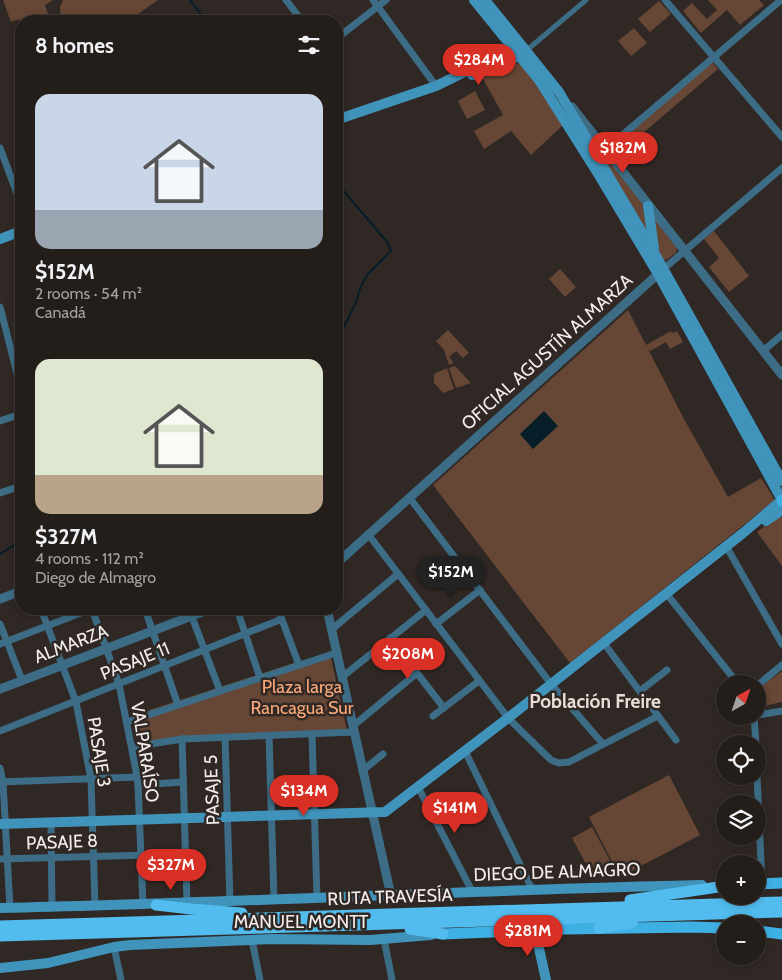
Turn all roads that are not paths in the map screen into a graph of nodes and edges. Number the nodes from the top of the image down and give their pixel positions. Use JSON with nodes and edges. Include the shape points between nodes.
{"nodes":[{"id":1,"x":286,"y":0,"type":"edge"},
{"id":2,"x":386,"y":0,"type":"edge"},
{"id":3,"x":474,"y":0,"type":"edge"},
{"id":4,"x":485,"y":0,"type":"edge"},
{"id":5,"x":586,"y":0,"type":"edge"},
{"id":6,"x":665,"y":0,"type":"edge"},
{"id":7,"x":781,"y":0,"type":"edge"},
{"id":8,"x":376,"y":3,"type":"edge"},
{"id":9,"x":297,"y":15,"type":"edge"},
{"id":10,"x":343,"y":33,"type":"edge"},
{"id":11,"x":522,"y":50,"type":"junction"},
{"id":12,"x":714,"y":56,"type":"junction"},
{"id":13,"x":436,"y":86,"type":"junction"},
{"id":14,"x":559,"y":92,"type":"junction"},
{"id":15,"x":343,"y":118,"type":"edge"},
{"id":16,"x":782,"y":137,"type":"edge"},
{"id":17,"x":0,"y":148,"type":"edge"},
{"id":18,"x":606,"y":149,"type":"junction"},
{"id":19,"x":782,"y":168,"type":"edge"},
{"id":20,"x":15,"y":188,"type":"edge"},
{"id":21,"x":648,"y":206,"type":"junction"},
{"id":22,"x":15,"y":233,"type":"edge"},
{"id":23,"x":0,"y":238,"type":"edge"},
{"id":24,"x":685,"y":251,"type":"junction"},
{"id":25,"x":655,"y":254,"type":"junction"},
{"id":26,"x":661,"y":271,"type":"junction"},
{"id":27,"x":0,"y":307,"type":"edge"},
{"id":28,"x":782,"y":335,"type":"edge"},
{"id":29,"x":763,"y":351,"type":"junction"},
{"id":30,"x":15,"y":366,"type":"edge"},
{"id":31,"x":782,"y":375,"type":"edge"},
{"id":32,"x":15,"y":416,"type":"edge"},
{"id":33,"x":0,"y":421,"type":"edge"},
{"id":34,"x":782,"y":481,"type":"edge"},
{"id":35,"x":15,"y":488,"type":"edge"},
{"id":36,"x":0,"y":494,"type":"edge"},
{"id":37,"x":409,"y":498,"type":"junction"},
{"id":38,"x":782,"y":500,"type":"edge"},
{"id":39,"x":782,"y":510,"type":"edge"},
{"id":40,"x":368,"y":534,"type":"junction"},
{"id":41,"x":743,"y":534,"type":"junction"},
{"id":42,"x":726,"y":546,"type":"junction"},
{"id":43,"x":343,"y":557,"type":"edge"},
{"id":44,"x":398,"y":574,"type":"junction"},
{"id":45,"x":480,"y":590,"type":"junction"},
{"id":46,"x":15,"y":593,"type":"edge"},
{"id":47,"x":666,"y":593,"type":"junction"},
{"id":48,"x":0,"y":599,"type":"edge"},
{"id":49,"x":426,"y":610,"type":"junction"},
{"id":50,"x":44,"y":615,"type":"edge"},
{"id":51,"x":76,"y":615,"type":"edge"},
{"id":52,"x":94,"y":615,"type":"edge"},
{"id":53,"x":147,"y":615,"type":"edge"},
{"id":54,"x":185,"y":615,"type":"edge"},
{"id":55,"x":192,"y":615,"type":"edge"},
{"id":56,"x":239,"y":615,"type":"edge"},
{"id":57,"x":280,"y":615,"type":"edge"},
{"id":58,"x":328,"y":615,"type":"edge"},
{"id":59,"x":282,"y":619,"type":"junction"},
{"id":60,"x":0,"y":624,"type":"edge"},
{"id":61,"x":436,"y":624,"type":"junction"},
{"id":62,"x":48,"y":625,"type":"junction"},
{"id":63,"x":332,"y":630,"type":"junction"},
{"id":64,"x":152,"y":631,"type":"junction"},
{"id":65,"x":246,"y":633,"type":"junction"},
{"id":66,"x":390,"y":638,"type":"junction"},
{"id":67,"x":8,"y":641,"type":"junction"},
{"id":68,"x":603,"y":642,"type":"junction"},
{"id":69,"x":0,"y":644,"type":"edge"},
{"id":70,"x":782,"y":644,"type":"edge"},
{"id":71,"x":107,"y":648,"type":"junction"},
{"id":72,"x":205,"y":650,"type":"junction"},
{"id":73,"x":336,"y":653,"type":"junction"},
{"id":74,"x":62,"y":665,"type":"junction"},
{"id":75,"x":164,"y":665,"type":"junction"},
{"id":76,"x":299,"y":665,"type":"junction"},
{"id":77,"x":782,"y":665,"type":"edge"},
{"id":78,"x":667,"y":670,"type":"dead end"},
{"id":79,"x":417,"y":673,"type":"junction"},
{"id":80,"x":731,"y":675,"type":"edge"},
{"id":81,"x":342,"y":677,"type":"junction"},
{"id":82,"x":260,"y":678,"type":"junction"},
{"id":83,"x":766,"y":678,"type":"edge"},
{"id":84,"x":22,"y":680,"type":"junction"},
{"id":85,"x":479,"y":681,"type":"junction"},
{"id":86,"x":119,"y":684,"type":"junction"},
{"id":87,"x":551,"y":684,"type":"junction"},
{"id":88,"x":0,"y":689,"type":"edge"},
{"id":89,"x":220,"y":691,"type":"junction"},
{"id":90,"x":640,"y":691,"type":"junction"},
{"id":91,"x":76,"y":702,"type":"junction"},
{"id":92,"x":178,"y":705,"type":"junction"},
{"id":93,"x":444,"y":708,"type":"junction"},
{"id":94,"x":782,"y":711,"type":"edge"},
{"id":95,"x":766,"y":714,"type":"edge"},
{"id":96,"x":433,"y":716,"type":"dead end"},
{"id":97,"x":658,"y":716,"type":"junction"},
{"id":98,"x":508,"y":718,"type":"junction"},
{"id":99,"x":128,"y":722,"type":"junction"},
{"id":100,"x":354,"y":729,"type":"junction"},
{"id":101,"x":0,"y":732,"type":"edge"},
{"id":102,"x":312,"y":734,"type":"junction"},
{"id":103,"x":268,"y":735,"type":"junction"},
{"id":104,"x":225,"y":738,"type":"junction"},
{"id":105,"x":182,"y":739,"type":"junction"},
{"id":106,"x":676,"y":740,"type":"dead end"},
{"id":107,"x":602,"y":744,"type":"junction"},
{"id":108,"x":132,"y":747,"type":"junction"},
{"id":109,"x":465,"y":751,"type":"junction"},
{"id":110,"x":383,"y":754,"type":"dead end"},
{"id":111,"x":0,"y":768,"type":"edge"},
{"id":112,"x":362,"y":771,"type":"junction"},
{"id":113,"x":91,"y":779,"type":"junction"},
{"id":114,"x":138,"y":781,"type":"junction"},
{"id":115,"x":2,"y":782,"type":"edge"},
{"id":116,"x":184,"y":782,"type":"junction"},
{"id":117,"x":757,"y":785,"type":"edge"},
{"id":118,"x":418,"y":787,"type":"junction"},
{"id":119,"x":373,"y":813,"type":"junction"},
{"id":120,"x":314,"y":815,"type":"junction"},
{"id":121,"x":271,"y":817,"type":"junction"},
{"id":122,"x":228,"y":818,"type":"junction"},
{"id":123,"x":185,"y":819,"type":"junction"},
{"id":124,"x":140,"y":820,"type":"junction"},
{"id":125,"x":92,"y":821,"type":"junction"},
{"id":126,"x":51,"y":822,"type":"junction"},
{"id":127,"x":3,"y":824,"type":"edge"},
{"id":128,"x":141,"y":854,"type":"junction"},
{"id":129,"x":186,"y":854,"type":"junction"},
{"id":130,"x":93,"y":855,"type":"junction"},
{"id":131,"x":759,"y":855,"type":"edge"},
{"id":132,"x":51,"y":857,"type":"junction"},
{"id":133,"x":3,"y":859,"type":"edge"},
{"id":134,"x":782,"y":883,"type":"edge"},
{"id":135,"x":766,"y":884,"type":"edge"},
{"id":136,"x":716,"y":886,"type":"edge"},
{"id":137,"x":716,"y":887,"type":"edge"},
{"id":138,"x":532,"y":889,"type":"junction"},
{"id":139,"x":472,"y":891,"type":"junction"},
{"id":140,"x":392,"y":896,"type":"junction"},
{"id":141,"x":317,"y":899,"type":"junction"},
{"id":142,"x":274,"y":900,"type":"junction"},
{"id":143,"x":230,"y":902,"type":"junction"},
{"id":144,"x":782,"y":902,"type":"edge"},
{"id":145,"x":187,"y":903,"type":"junction"},
{"id":146,"x":156,"y":904,"type":"junction"},
{"id":147,"x":143,"y":905,"type":"junction"},
{"id":148,"x":95,"y":906,"type":"junction"},
{"id":149,"x":52,"y":907,"type":"junction"},
{"id":150,"x":590,"y":907,"type":"junction"},
{"id":151,"x":5,"y":908,"type":"edge"},
{"id":152,"x":782,"y":912,"type":"edge"},
{"id":153,"x":674,"y":915,"type":"junction"},
{"id":154,"x":281,"y":918,"type":"junction"},
{"id":155,"x":376,"y":925,"type":"junction"},
{"id":156,"x":0,"y":926,"type":"edge"},
{"id":157,"x":600,"y":928,"type":"junction"},
{"id":158,"x":716,"y":928,"type":"edge"},
{"id":159,"x":535,"y":930,"type":"junction"},
{"id":160,"x":766,"y":932,"type":"edge"},
{"id":161,"x":443,"y":934,"type":"junction"},
{"id":162,"x":782,"y":934,"type":"edge"},
{"id":163,"x":0,"y":936,"type":"edge"},
{"id":164,"x":384,"y":939,"type":"junction"},
{"id":165,"x":252,"y":940,"type":"junction"},
{"id":166,"x":114,"y":947,"type":"junction"},
{"id":167,"x":0,"y":968,"type":"edge"},
{"id":168,"x":121,"y":980,"type":"edge"},
{"id":169,"x":260,"y":980,"type":"edge"},
{"id":170,"x":392,"y":980,"type":"edge"},
{"id":171,"x":546,"y":980,"type":"edge"}],
"edges":[{"from":1,"to":9,"type":"street"},
{"from":2,"to":8,"type":"street"},
{"from":3,"to":11,"type":"main road"},
{"from":4,"to":11,"type":"main road"},
{"from":5,"to":11,"type":"street"},
{"from":6,"to":12,"type":"street"},
{"from":7,"to":12,"type":"street"},
{"from":8,"to":10,"type":"street"},
{"from":8,"to":13,"type":"street"},
{"from":11,"to":13,"type":"main road","via":[[442,87]]},
{"from":11,"to":14,"type":"main road"},
{"from":11,"to":26,"type":"main road"},
{"from":12,"to":16,"type":"street"},
{"from":12,"to":18,"type":"street"},
{"from":13,"to":15,"type":"main road"},
{"from":14,"to":18,"type":"street"},
{"from":14,"to":25,"type":"main road"},
{"from":17,"to":20,"type":"street"},
{"from":18,"to":21,"type":"street"},
{"from":19,"to":24,"type":"street","name":"OFICIAL AGUSTÍN ALMARZA"},
{"from":21,"to":24,"type":"street"},
{"from":21,"to":25,"type":"main road"},
{"from":22,"to":23,"type":"main road"},
{"from":24,"to":26,"type":"street","name":"OFICIAL AGUSTÍN ALMARZA"},
{"from":24,"to":29,"type":"street"},
{"from":25,"to":26,"type":"main road"},
{"from":26,"to":34,"type":"main road"},
{"from":26,"to":37,"type":"street","name":"OFICIAL AGUSTÍN ALMARZA"},
{"from":26,"to":38,"type":"main road"},
{"from":27,"to":30,"type":"street"},
{"from":28,"to":29,"type":"street"},
{"from":29,"to":31,"type":"street"},
{"from":32,"to":33,"type":"street"},
{"from":35,"to":36,"type":"street"},
{"from":37,"to":40,"type":"street","name":"OFICIAL AGUSTÍN ALMARZA"},
{"from":37,"to":45,"type":"street"},
{"from":38,"to":41,"type":"main road"},
{"from":39,"to":41,"type":"main road"},
{"from":40,"to":43,"type":"street","name":"OFICIAL AGUSTÍN ALMARZA"},
{"from":40,"to":44,"type":"street"},
{"from":41,"to":42,"type":"main road"},
{"from":42,"to":47,"type":"main road"},
{"from":42,"to":70,"type":"street"},
{"from":44,"to":49,"type":"street"},
{"from":44,"to":63,"type":"street"},
{"from":45,"to":61,"type":"street"},
{"from":45,"to":87,"type":"street"},
{"from":46,"to":48,"type":"street"},
{"from":47,"to":68,"type":"main road"},
{"from":47,"to":80,"type":"street"},
{"from":49,"to":61,"type":"street"},
{"from":49,"to":66,"type":"street"},
{"from":50,"to":62,"type":"street","name":"PASAJE 3"},
{"from":51,"to":62,"type":"street"},
{"from":52,"to":71,"type":"street","name":"VALPARAÍSO"},
{"from":53,"to":64,"type":"street"},
{"from":54,"to":64,"type":"street","name":"ALMARZA"},
{"from":55,"to":72,"type":"street"},
{"from":56,"to":65,"type":"street"},
{"from":57,"to":59,"type":"street"},
{"from":58,"to":63,"type":"street"},
{"from":59,"to":65,"type":"street","name":"PASAJE 11"},
{"from":59,"to":76,"type":"street"},
{"from":60,"to":67,"type":"street"},
{"from":61,"to":85,"type":"street"},
{"from":62,"to":67,"type":"street"},
{"from":62,"to":74,"type":"street","name":"PASAJE 3"},
{"from":63,"to":73,"type":"street"},
{"from":64,"to":71,"type":"street","name":"ALMARZA"},
{"from":64,"to":75,"type":"street"},
{"from":65,"to":72,"type":"street","name":"PASAJE 11"},
{"from":65,"to":82,"type":"street"},
{"from":66,"to":79,"type":"street"},
{"from":66,"to":81,"type":"street"},
{"from":67,"to":69,"type":"street"},
{"from":67,"to":84,"type":"street"},
{"from":68,"to":87,"type":"main road"},
{"from":68,"to":90,"type":"street"},
{"from":71,"to":74,"type":"street","name":"ALMARZA"},
{"from":71,"to":86,"type":"street","name":"VALPARAÍSO"},
{"from":72,"to":75,"type":"street","name":"PASAJE 11"},
{"from":72,"to":89,"type":"street"},
{"from":73,"to":76,"type":"street"},
{"from":73,"to":81,"type":"street"},
{"from":74,"to":84,"type":"street","name":"ALMARZA"},
{"from":74,"to":91,"type":"street","name":"PASAJE 3"},
{"from":75,"to":86,"type":"street","name":"PASAJE 11"},
{"from":75,"to":92,"type":"street"},
{"from":76,"to":82,"type":"street"},
{"from":77,"to":83,"type":"street"},
{"from":78,"to":90,"type":"street"},
{"from":79,"to":93,"type":"street"},
{"from":79,"to":100,"type":"street"},
{"from":81,"to":100,"type":"street"},
{"from":82,"to":89,"type":"street"},
{"from":84,"to":88,"type":"street","name":"ALMARZA"},
{"from":85,"to":93,"type":"street"},
{"from":85,"to":98,"type":"street"},
{"from":86,"to":91,"type":"street","name":"PASAJE 11"},
{"from":86,"to":99,"type":"street","name":"VALPARAÍSO"},
{"from":87,"to":98,"type":"main road"},
{"from":87,"to":107,"type":"street"},
{"from":89,"to":92,"type":"street"},
{"from":90,"to":97,"type":"street"},
{"from":91,"to":101,"type":"street","name":"PASAJE 11"},
{"from":91,"to":113,"type":"street","name":"PASAJE 3"},
{"from":92,"to":99,"type":"street"},
{"from":93,"to":96,"type":"street"},
{"from":94,"to":95,"type":"street"},
{"from":97,"to":106,"type":"street"},
{"from":97,"to":107,"type":"street"},
{"from":98,"to":107,"type":"street","via":[[546,756],[558,763],[573,760]]},
{"from":98,"to":109,"type":"main road"},
{"from":99,"to":108,"type":"street","name":"VALPARAÍSO"},
{"from":100,"to":102,"type":"street"},
{"from":100,"to":112,"type":"street"},
{"from":102,"to":103,"type":"street"},
{"from":102,"to":120,"type":"street"},
{"from":103,"to":104,"type":"street"},
{"from":103,"to":121,"type":"street"},
{"from":104,"to":105,"type":"street"},
{"from":104,"to":122,"type":"street","name":"PASAJE 5"},
{"from":105,"to":108,"type":"street"},
{"from":105,"to":116,"type":"street"},
{"from":108,"to":114,"type":"street","name":"VALPARAÍSO"},
{"from":109,"to":118,"type":"main road"},
{"from":109,"to":138,"type":"street"},
{"from":110,"to":112,"type":"street"},
{"from":111,"to":115,"type":"street"},
{"from":112,"to":119,"type":"street"},
{"from":113,"to":114,"type":"street"},
{"from":113,"to":115,"type":"street"},
{"from":113,"to":125,"type":"street","name":"PASAJE 3"},
{"from":114,"to":116,"type":"street"},
{"from":114,"to":124,"type":"street","name":"VALPARAÍSO"},
{"from":115,"to":127,"type":"street"},
{"from":116,"to":123,"type":"street"},
{"from":117,"to":131,"type":"street"},
{"from":118,"to":119,"type":"main road","via":[[387,811]]},
{"from":118,"to":139,"type":"street"},
{"from":119,"to":120,"type":"main road"},
{"from":119,"to":140,"type":"street"},
{"from":120,"to":121,"type":"main road"},
{"from":120,"to":141,"type":"street"},
{"from":121,"to":122,"type":"main road"},
{"from":121,"to":142,"type":"street"},
{"from":122,"to":123,"type":"main road"},
{"from":122,"to":143,"type":"street","name":"PASAJE 5"},
{"from":123,"to":124,"type":"main road"},
{"from":123,"to":129,"type":"street"},
{"from":124,"to":125,"type":"main road"},
{"from":124,"to":128,"type":"street","name":"VALPARAÍSO"},
{"from":125,"to":126,"type":"main road"},
{"from":125,"to":130,"type":"street","name":"PASAJE 3"},
{"from":126,"to":127,"type":"main road"},
{"from":126,"to":132,"type":"street"},
{"from":127,"to":133,"type":"street"},
{"from":128,"to":129,"type":"street","name":"PASAJE 8"},
{"from":128,"to":130,"type":"street","name":"PASAJE 8"},
{"from":128,"to":147,"type":"street","name":"VALPARAÍSO"},
{"from":129,"to":145,"type":"street"},
{"from":130,"to":132,"type":"street","name":"PASAJE 8"},
{"from":130,"to":148,"type":"street","name":"PASAJE 3"},
{"from":132,"to":133,"type":"street","name":"PASAJE 8"},
{"from":132,"to":149,"type":"street"},
{"from":133,"to":151,"type":"street"},
{"from":134,"to":135,"type":"main road"},
{"from":136,"to":138,"type":"main road","name":"DIEGO DE ALMAGRO"},
{"from":137,"to":150,"type":"highway"},
{"from":138,"to":139,"type":"main road","name":"DIEGO DE ALMAGRO"},
{"from":139,"to":140,"type":"main road","name":"DIEGO DE ALMAGRO"},
{"from":140,"to":141,"type":"main road","name":"DIEGO DE ALMAGRO"},
{"from":141,"to":142,"type":"main road","name":"DIEGO DE ALMAGRO"},
{"from":142,"to":143,"type":"main road","name":"DIEGO DE ALMAGRO"},
{"from":143,"to":145,"type":"main road","name":"DIEGO DE ALMAGRO"},
{"from":144,"to":150,"type":"highway","name":"RUTA TRAVESÍA"},
{"from":145,"to":146,"type":"main road","name":"DIEGO DE ALMAGRO"},
{"from":146,"to":147,"type":"main road","name":"DIEGO DE ALMAGRO"},
{"from":146,"to":154,"type":"highway"},
{"from":147,"to":148,"type":"main road","name":"DIEGO DE ALMAGRO"},
{"from":148,"to":149,"type":"main road","name":"DIEGO DE ALMAGRO"},
{"from":149,"to":151,"type":"main road","name":"DIEGO DE ALMAGRO"},
{"from":150,"to":154,"type":"highway","name":"RUTA TRAVESÍA"},
{"from":152,"to":153,"type":"highway","name":"RUTA TRAVESÍA"},
{"from":153,"to":155,"type":"highway","name":"RUTA TRAVESÍA"},
{"from":153,"to":157,"type":"highway"},
{"from":154,"to":156,"type":"highway","name":"RUTA TRAVESÍA"},
{"from":155,"to":161,"type":"highway"},
{"from":155,"to":163,"type":"highway","name":"RUTA TRAVESÍA"},
{"from":157,"to":158,"type":"main road","name":"MANUEL MONTT"},
{"from":157,"to":159,"type":"main road","name":"MANUEL MONTT"},
{"from":159,"to":161,"type":"main road","name":"MANUEL MONTT"},
{"from":159,"to":171,"type":"main road"},
{"from":160,"to":162,"type":"main road"},
{"from":161,"to":164,"type":"main road","name":"MANUEL MONTT"},
{"from":164,"to":165,"type":"main road","name":"MANUEL MONTT"},
{"from":164,"to":170,"type":"street"},
{"from":165,"to":166,"type":"main road","name":"MANUEL MONTT"},
{"from":165,"to":169,"type":"street"},
{"from":166,"to":167,"type":"main road","name":"MANUEL MONTT","via":[[48,963]]},
{"from":166,"to":168,"type":"street"}]}
